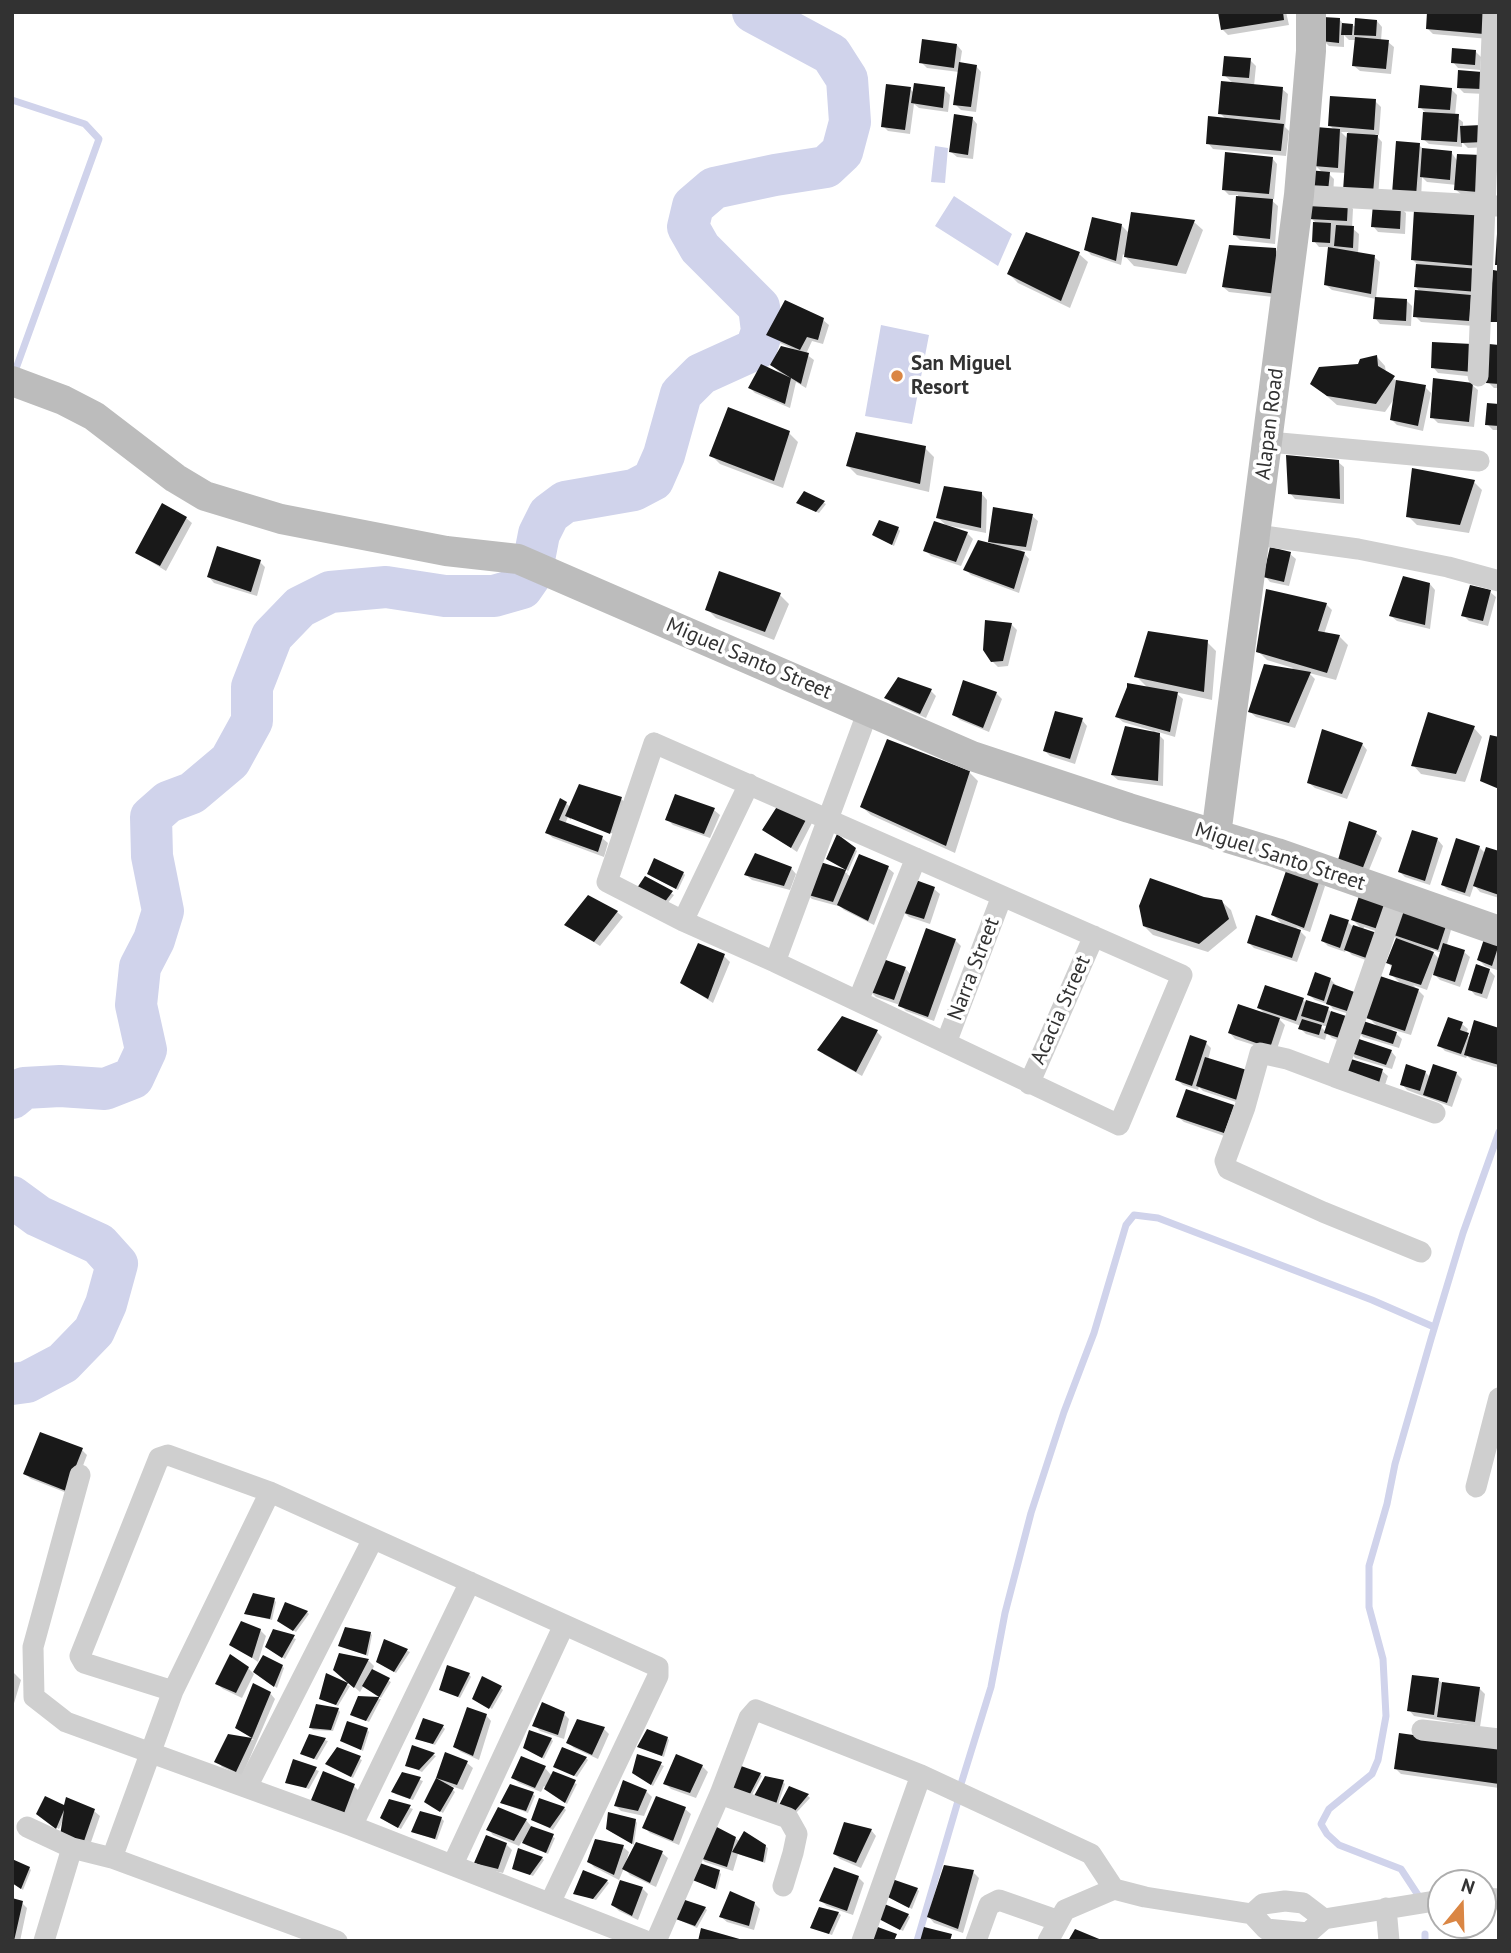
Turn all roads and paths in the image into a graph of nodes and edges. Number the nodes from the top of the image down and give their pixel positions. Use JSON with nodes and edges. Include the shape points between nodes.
{"nodes":[{"id":1,"x":1311,"y":12,"type":"edge"},
{"id":2,"x":1493,"y":12,"type":"edge"},
{"id":3,"x":1299,"y":195,"type":"junction"},
{"id":4,"x":1492,"y":206,"type":"edge"},
{"id":5,"x":1478,"y":376,"type":"dead end"},
{"id":6,"x":12,"y":381,"type":"edge"},
{"id":7,"x":1269,"y":442,"type":"junction"},
{"id":8,"x":1479,"y":461,"type":"dead end"},
{"id":9,"x":1256,"y":536,"type":"junction"},
{"id":10,"x":1499,"y":581,"type":"edge"},
{"id":11,"x":868,"y":711,"type":"junction"},
{"id":12,"x":749,"y":784,"type":"junction"},
{"id":13,"x":828,"y":819,"type":"junction"},
{"id":14,"x":1216,"y":835,"type":"junction"},
{"id":15,"x":916,"y":858,"type":"junction"},
{"id":16,"x":1002,"y":896,"type":"junction"},
{"id":17,"x":1398,"y":897,"type":"junction"},
{"id":18,"x":682,"y":921,"type":"junction"},
{"id":19,"x":1499,"y":931,"type":"edge"},
{"id":20,"x":1094,"y":936,"type":"junction"},
{"id":21,"x":775,"y":962,"type":"junction"},
{"id":22,"x":858,"y":1002,"type":"junction"},
{"id":23,"x":946,"y":1043,"type":"junction"},
{"id":24,"x":1335,"y":1077,"type":"junction"},
{"id":25,"x":1029,"y":1084,"type":"junction"},
{"id":26,"x":1434,"y":1113,"type":"dead end"},
{"id":27,"x":1421,"y":1252,"type":"dead end"},
{"id":28,"x":1497,"y":1411,"type":"edge"},
{"id":29,"x":80,"y":1475,"type":"dead end"},
{"id":30,"x":1476,"y":1487,"type":"dead end"},
{"id":31,"x":270,"y":1492,"type":"junction"},
{"id":32,"x":373,"y":1539,"type":"junction"},
{"id":33,"x":470,"y":1582,"type":"junction"},
{"id":34,"x":564,"y":1625,"type":"junction"},
{"id":35,"x":173,"y":1691,"type":"junction"},
{"id":36,"x":1422,"y":1730,"type":"dead end"},
{"id":37,"x":1499,"y":1739,"type":"edge"},
{"id":38,"x":149,"y":1753,"type":"junction"},
{"id":39,"x":921,"y":1775,"type":"junction"},
{"id":40,"x":247,"y":1787,"type":"junction"},
{"id":41,"x":720,"y":1794,"type":"junction"},
{"id":42,"x":352,"y":1826,"type":"junction"},
{"id":43,"x":27,"y":1827,"type":"dead end"},
{"id":44,"x":72,"y":1848,"type":"junction"},
{"id":45,"x":112,"y":1858,"type":"junction"},
{"id":46,"x":453,"y":1864,"type":"junction"},
{"id":47,"x":783,"y":1886,"type":"dead end"},
{"id":48,"x":1114,"y":1889,"type":"junction"},
{"id":49,"x":1427,"y":1902,"type":"edge"},
{"id":50,"x":550,"y":1903,"type":"junction"},
{"id":51,"x":1386,"y":1908,"type":"junction"},
{"id":52,"x":1252,"y":1914,"type":"junction"},
{"id":53,"x":1324,"y":1919,"type":"junction"},
{"id":54,"x":1059,"y":1921,"type":"junction"},
{"id":55,"x":44,"y":1941,"type":"edge"},
{"id":56,"x":337,"y":1941,"type":"edge"},
{"id":57,"x":646,"y":1941,"type":"edge"},
{"id":58,"x":656,"y":1941,"type":"edge"},
{"id":59,"x":862,"y":1941,"type":"edge"},
{"id":60,"x":976,"y":1941,"type":"edge"},
{"id":61,"x":1048,"y":1941,"type":"edge"},
{"id":62,"x":1389,"y":1941,"type":"edge"}],
"edges":[{"from":1,"to":3,"type":"main road","name":"Alapan Road"},
{"from":2,"to":4,"type":"street"},
{"from":3,"to":4,"type":"street"},
{"from":3,"to":7,"type":"main road","name":"Alapan Road"},
{"from":4,"to":5,"type":"street"},
{"from":6,"to":11,"type":"main road","name":"Miguel Santo Street","via":[[94,416],[191,489],[216,500],[281,519],[446,551],[517,559]]},
{"from":7,"to":8,"type":"street"},
{"from":7,"to":9,"type":"main road","name":"Alapan Road"},
{"from":9,"to":10,"type":"street","via":[[1357,549]]},
{"from":9,"to":14,"type":"main road","name":"Alapan Road"},
{"from":11,"to":13,"type":"street"},
{"from":11,"to":14,"type":"main road","name":"Miguel Santo Street","via":[[1002,768]]},
{"from":12,"to":13,"type":"street"},
{"from":12,"to":18,"type":"street"},
{"from":12,"to":18,"type":"street","via":[[654,743],[607,882]]},
{"from":13,"to":15,"type":"street"},
{"from":13,"to":21,"type":"street"},
{"from":14,"to":17,"type":"main road","name":"Miguel Santo Street"},
{"from":15,"to":16,"type":"street"},
{"from":15,"to":22,"type":"street"},
{"from":16,"to":20,"type":"street"},
{"from":16,"to":23,"type":"street","name":"Narra Street"},
{"from":17,"to":19,"type":"main road","name":"Miguel Santo Street"},
{"from":17,"to":24,"type":"street"},
{"from":18,"to":21,"type":"street"},
{"from":20,"to":25,"type":"street","name":"Acacia Street"},
{"from":20,"to":25,"type":"street","via":[[1182,975],[1119,1125]]},
{"from":21,"to":22,"type":"street"},
{"from":22,"to":23,"type":"street"},
{"from":23,"to":25,"type":"street"},
{"from":24,"to":26,"type":"street"},
{"from":24,"to":27,"type":"street","via":[[1260,1053],[1225,1161],[1228,1169]]},
{"from":28,"to":30,"type":"street"},
{"from":29,"to":38,"type":"street","via":[[33,1647],[34,1697],[66,1722]]},
{"from":31,"to":32,"type":"street"},
{"from":31,"to":35,"type":"street"},
{"from":31,"to":35,"type":"street","via":[[168,1455],[159,1458],[80,1656],[84,1663]]},
{"from":32,"to":33,"type":"street"},
{"from":32,"to":40,"type":"street"},
{"from":33,"to":34,"type":"street"},
{"from":33,"to":42,"type":"street"},
{"from":34,"to":46,"type":"street"},
{"from":34,"to":50,"type":"street","via":[[659,1671]]},
{"from":35,"to":38,"type":"street"},
{"from":36,"to":37,"type":"street"},
{"from":38,"to":40,"type":"street"},
{"from":38,"to":45,"type":"street"},
{"from":39,"to":41,"type":"street","via":[[756,1710]]},
{"from":39,"to":48,"type":"street","via":[[1091,1854]]},
{"from":39,"to":59,"type":"street"},
{"from":40,"to":42,"type":"street"},
{"from":41,"to":47,"type":"street","via":[[788,1818],[797,1833]]},
{"from":41,"to":58,"type":"street"},
{"from":42,"to":46,"type":"street"},
{"from":43,"to":44,"type":"street"},
{"from":44,"to":45,"type":"street"},
{"from":44,"to":55,"type":"street"},
{"from":45,"to":56,"type":"street"},
{"from":46,"to":50,"type":"street"},
{"from":48,"to":52,"type":"street"},
{"from":48,"to":54,"type":"street","via":[[1065,1910]]},
{"from":49,"to":51,"type":"street"},
{"from":50,"to":57,"type":"street"},
{"from":51,"to":53,"type":"street"},
{"from":51,"to":62,"type":"street"},
{"from":52,"to":53,"type":"street","via":[[1264,1904],[1290,1901],[1303,1903]]},
{"from":52,"to":53,"type":"street","via":[[1266,1929],[1308,1933]]},
{"from":54,"to":60,"type":"street","via":[[999,1900],[989,1905]]},
{"from":54,"to":61,"type":"street"}]}
